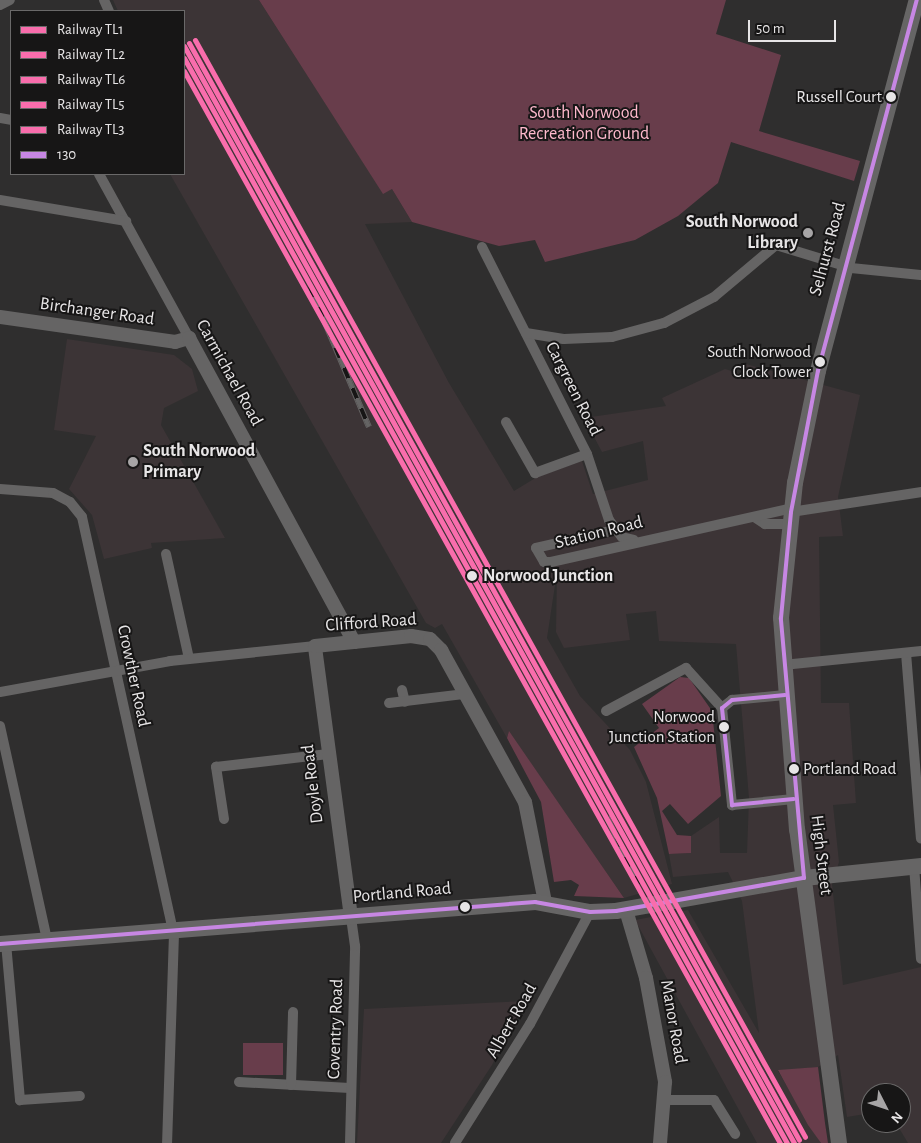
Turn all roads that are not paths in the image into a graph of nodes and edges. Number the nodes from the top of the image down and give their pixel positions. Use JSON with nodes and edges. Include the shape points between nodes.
{"nodes":[{"id":1,"x":10,"y":0,"type":"edge"},
{"id":2,"x":916,"y":0,"type":"edge"},
{"id":3,"x":0,"y":5,"type":"edge"},
{"id":4,"x":100,"y":175,"type":"edge"},
{"id":5,"x":0,"y":200,"type":"edge"},
{"id":6,"x":126,"y":221,"type":"junction"},
{"id":7,"x":482,"y":247,"type":"dead end"},
{"id":8,"x":844,"y":266,"type":"junction"},
{"id":9,"x":921,"y":275,"type":"edge"},
{"id":10,"x":0,"y":317,"type":"edge"},
{"id":11,"x":526,"y":333,"type":"junction"},
{"id":12,"x":189,"y":338,"type":"junction"},
{"id":13,"x":506,"y":422,"type":"dead end"},
{"id":14,"x":587,"y":454,"type":"junction"},
{"id":15,"x":0,"y":489,"type":"edge"},
{"id":16,"x":921,"y":492,"type":"edge"},
{"id":17,"x":791,"y":514,"type":"junction"},
{"id":18,"x":756,"y":518,"type":"junction"},
{"id":19,"x":615,"y":530,"type":"junction"},
{"id":20,"x":634,"y":540,"type":"junction"},
{"id":21,"x":166,"y":554,"type":"dead end"},
{"id":22,"x":354,"y":642,"type":"junction"},
{"id":23,"x":315,"y":646,"type":"junction"},
{"id":24,"x":921,"y":651,"type":"edge"},
{"id":25,"x":906,"y":653,"type":"junction"},
{"id":26,"x":189,"y":659,"type":"junction"},
{"id":27,"x":783,"y":665,"type":"junction"},
{"id":28,"x":115,"y":670,"type":"junction"},
{"id":29,"x":402,"y":690,"type":"dead end"},
{"id":30,"x":0,"y":692,"type":"edge"},
{"id":31,"x":465,"y":694,"type":"junction"},
{"id":32,"x":785,"y":695,"type":"junction"},
{"id":33,"x":404,"y":702,"type":"junction"},
{"id":34,"x":389,"y":703,"type":"dead end"},
{"id":35,"x":722,"y":708,"type":"junction"},
{"id":36,"x":606,"y":711,"type":"dead end"},
{"id":37,"x":0,"y":726,"type":"edge"},
{"id":38,"x":328,"y":754,"type":"junction"},
{"id":39,"x":794,"y":800,"type":"junction"},
{"id":40,"x":224,"y":820,"type":"dead end"},
{"id":41,"x":921,"y":838,"type":"edge"},
{"id":42,"x":918,"y":866,"type":"edge"},
{"id":43,"x":804,"y":878,"type":"junction"},
{"id":44,"x":545,"y":902,"type":"junction"},
{"id":45,"x":626,"y":910,"type":"junction"},
{"id":46,"x":590,"y":912,"type":"junction"},
{"id":47,"x":351,"y":917,"type":"junction"},
{"id":48,"x":173,"y":930,"type":"junction"},
{"id":49,"x":47,"y":939,"type":"junction"},
{"id":50,"x":3,"y":944,"type":"edge"},
{"id":51,"x":921,"y":958,"type":"edge"},
{"id":52,"x":293,"y":1012,"type":"dead end"},
{"id":53,"x":239,"y":1082,"type":"dead end"},
{"id":54,"x":291,"y":1085,"type":"junction"},
{"id":55,"x":350,"y":1088,"type":"junction"},
{"id":56,"x":80,"y":1096,"type":"dead end"},
{"id":57,"x":666,"y":1100,"type":"junction"},
{"id":58,"x":735,"y":1134,"type":"dead end"},
{"id":59,"x":167,"y":1143,"type":"edge"},
{"id":60,"x":350,"y":1143,"type":"edge"},
{"id":61,"x":455,"y":1143,"type":"edge"},
{"id":62,"x":660,"y":1143,"type":"edge"},
{"id":63,"x":839,"y":1143,"type":"edge"}],
"edges":[{"from":1,"to":3,"type":"street"},
{"from":2,"to":8,"type":"main road","name":"Selhurst Road"},
{"from":4,"to":6,"type":"street","name":"Carmichael Road"},
{"from":5,"to":6,"type":"street"},
{"from":6,"to":12,"type":"street","name":"Carmichael Road"},
{"from":7,"to":11,"type":"street","name":"Cargreen Road"},
{"from":8,"to":9,"type":"street"},
{"from":8,"to":11,"type":"street","via":[[776,245],[714,296],[664,323],[612,337],[564,339]]},
{"from":8,"to":17,"type":"main road","name":"Selhurst Road"},
{"from":10,"to":12,"type":"street","name":"Birchanger Road","via":[[175,342]]},
{"from":11,"to":14,"type":"street","name":"Cargreen Road"},
{"from":12,"to":22,"type":"street","name":"Carmichael Road"},
{"from":13,"to":14,"type":"street","via":[[535,473]]},
{"from":14,"to":19,"type":"street","name":"Cargreen Road"},
{"from":15,"to":28,"type":"street","name":"Crowther Road","via":[[53,493],[70,502],[82,517]]},
{"from":16,"to":17,"type":"street"},
{"from":17,"to":18,"type":"street","name":"Station Road","via":[[766,512]]},
{"from":17,"to":18,"type":"street","name":"Station Road","via":[[766,524]]},
{"from":17,"to":27,"type":"main road","name":"High Street","via":[[781,618]]},
{"from":18,"to":20,"type":"street","name":"Station Road"},
{"from":19,"to":20,"type":"street"},
{"from":19,"to":20,"type":"street","name":"Station Road","via":[[536,548],[544,562],[551,562]]},
{"from":21,"to":26,"type":"street"},
{"from":22,"to":23,"type":"street","name":"Clifford Road"},
{"from":22,"to":31,"type":"street","name":"Clifford Road","via":[[412,636],[430,639]]},
{"from":23,"to":26,"type":"street","name":"Clifford Road"},
{"from":23,"to":38,"type":"street","name":"Doyle Road"},
{"from":24,"to":25,"type":"street"},
{"from":25,"to":27,"type":"street"},
{"from":25,"to":41,"type":"street"},
{"from":26,"to":28,"type":"street","name":"Clifford Road"},
{"from":27,"to":32,"type":"main road","name":"High Street"},
{"from":28,"to":30,"type":"street","name":"Clifford Road"},
{"from":28,"to":48,"type":"street","name":"Crowther Road"},
{"from":29,"to":33,"type":"street"},
{"from":31,"to":33,"type":"street"},
{"from":31,"to":44,"type":"street","name":"Clifford Road","via":[[528,809]]},
{"from":32,"to":35,"type":"street","via":[[732,700]]},
{"from":32,"to":39,"type":"main road","name":"High Street"},
{"from":33,"to":34,"type":"street"},
{"from":35,"to":36,"type":"street","via":[[686,668]]},
{"from":35,"to":39,"type":"street","via":[[732,806]]},
{"from":37,"to":49,"type":"street"},
{"from":38,"to":40,"type":"street","via":[[216,768]]},
{"from":38,"to":47,"type":"street","name":"Doyle Road"},
{"from":39,"to":43,"type":"main road","name":"High Street"},
{"from":42,"to":43,"type":"main road","name":"Portland Road"},
{"from":42,"to":51,"type":"street"},
{"from":43,"to":45,"type":"main road","name":"Portland Road"},
{"from":43,"to":63,"type":"main road","name":"High Street"},
{"from":44,"to":46,"type":"main road","name":"Portland Road"},
{"from":44,"to":47,"type":"main road","name":"Portland Road"},
{"from":45,"to":46,"type":"main road","name":"Portland Road"},
{"from":45,"to":57,"type":"street","name":"Manor Road","via":[[649,992]]},
{"from":46,"to":61,"type":"street","name":"Albert Road","via":[[530,1024]]},
{"from":47,"to":48,"type":"main road","name":"Portland Road"},
{"from":47,"to":55,"type":"street","name":"Coventry Road","via":[[355,946]]},
{"from":48,"to":49,"type":"main road","name":"Portland Road"},
{"from":48,"to":59,"type":"street","name":"Crowther Road"},
{"from":49,"to":50,"type":"main road","name":"Portland Road"},
{"from":50,"to":56,"type":"street","via":[[20,1100]]},
{"from":52,"to":54,"type":"street"},
{"from":53,"to":54,"type":"street"},
{"from":54,"to":55,"type":"street"},
{"from":55,"to":60,"type":"street","name":"Coventry Road"},
{"from":57,"to":58,"type":"street","via":[[714,1100]]},
{"from":57,"to":62,"type":"street","name":"Manor Road"}]}
